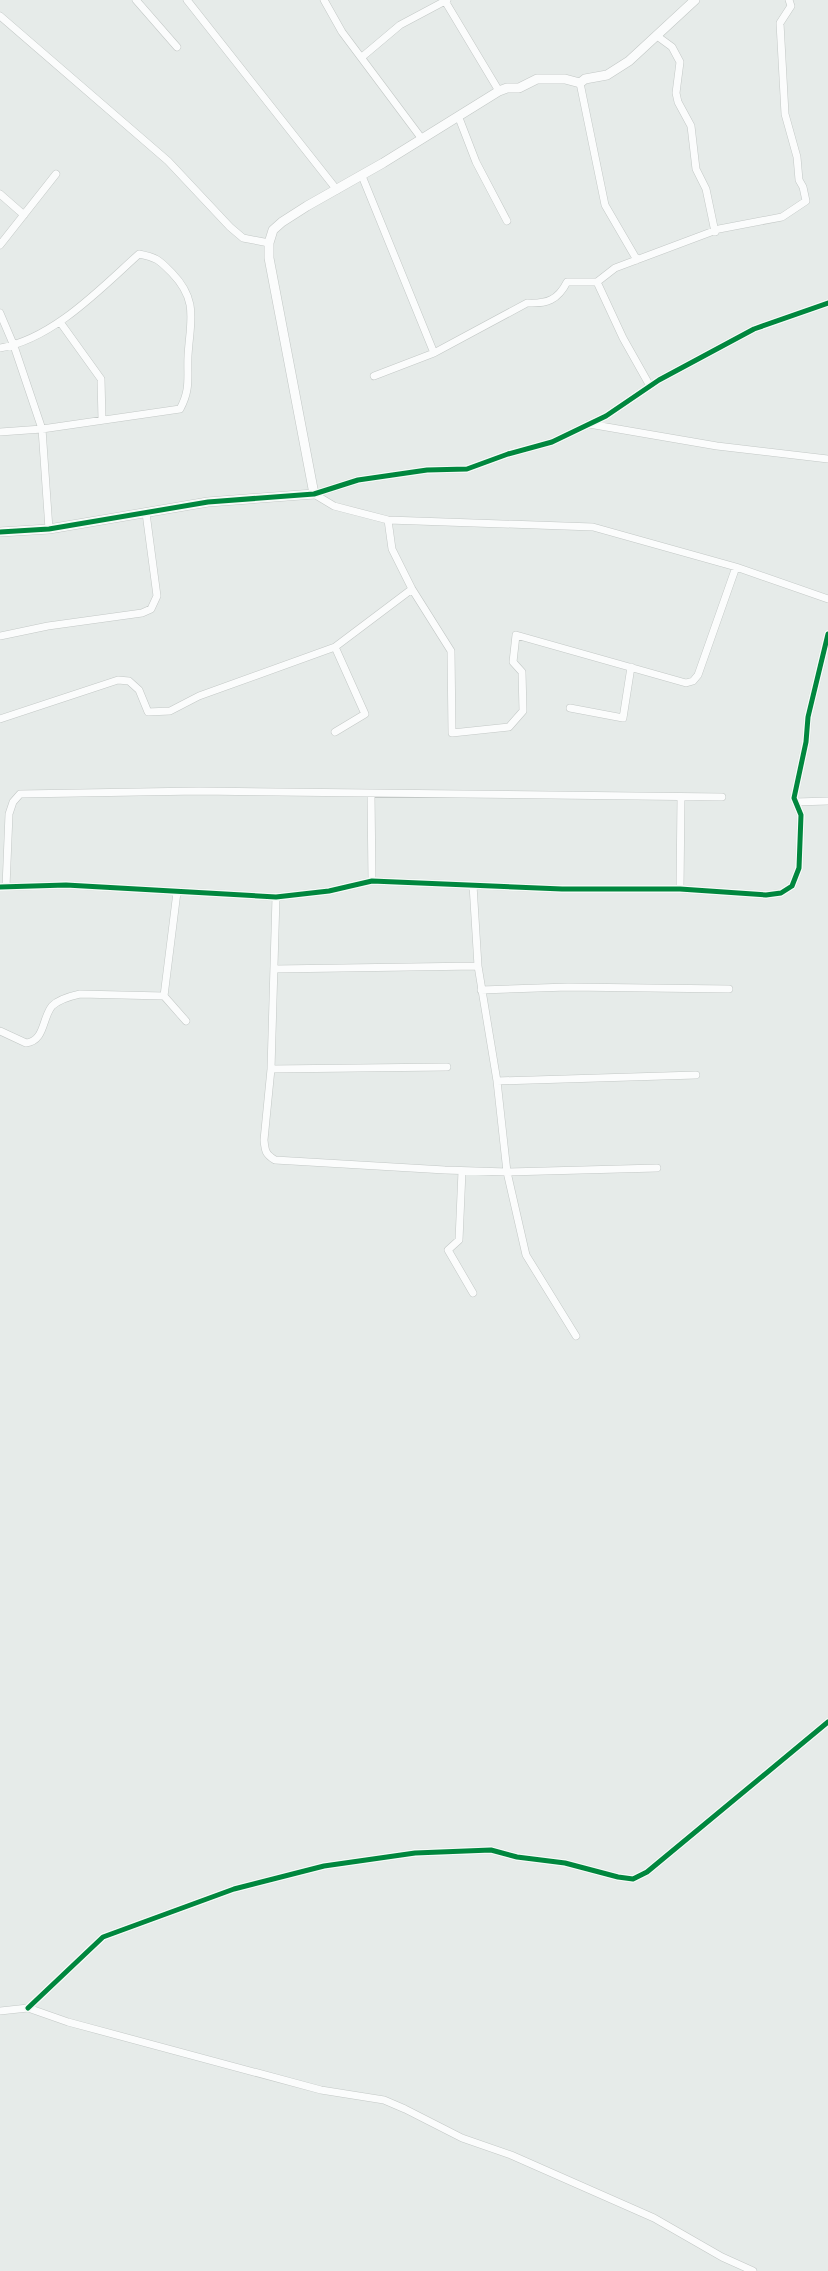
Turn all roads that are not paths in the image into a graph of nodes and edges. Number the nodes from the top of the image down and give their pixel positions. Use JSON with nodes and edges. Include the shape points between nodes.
{"nodes":[{"id":1,"x":187,"y":0,"type":"edge"},
{"id":2,"x":324,"y":0,"type":"edge"},
{"id":3,"x":694,"y":0,"type":"edge"},
{"id":4,"x":790,"y":0,"type":"edge"},
{"id":5,"x":139,"y":1,"type":"edge"},
{"id":6,"x":446,"y":1,"type":"edge"},
{"id":7,"x":436,"y":3,"type":"edge"},
{"id":8,"x":0,"y":16,"type":"edge"},
{"id":9,"x":657,"y":36,"type":"junction"},
{"id":10,"x":177,"y":47,"type":"dead end"},
{"id":11,"x":362,"y":57,"type":"junction"},
{"id":12,"x":580,"y":83,"type":"junction"},
{"id":13,"x":499,"y":91,"type":"junction"},
{"id":14,"x":458,"y":118,"type":"junction"},
{"id":15,"x":422,"y":139,"type":"junction"},
{"id":16,"x":56,"y":174,"type":"dead end"},
{"id":17,"x":362,"y":176,"type":"junction"},
{"id":18,"x":337,"y":190,"type":"junction"},
{"id":19,"x":0,"y":194,"type":"edge"},
{"id":20,"x":24,"y":215,"type":"junction"},
{"id":21,"x":507,"y":221,"type":"dead end"},
{"id":22,"x":715,"y":232,"type":"junction"},
{"id":23,"x":270,"y":243,"type":"junction"},
{"id":24,"x":0,"y":245,"type":"edge"},
{"id":25,"x":637,"y":260,"type":"junction"},
{"id":26,"x":597,"y":282,"type":"junction"},
{"id":27,"x":828,"y":303,"type":"edge"},
{"id":28,"x":0,"y":313,"type":"edge"},
{"id":29,"x":60,"y":322,"type":"junction"},
{"id":30,"x":14,"y":346,"type":"junction"},
{"id":31,"x":0,"y":348,"type":"edge"},
{"id":32,"x":434,"y":353,"type":"junction"},
{"id":33,"x":374,"y":376,"type":"dead end"},
{"id":34,"x":650,"y":386,"type":"junction"},
{"id":35,"x":102,"y":420,"type":"junction"},
{"id":36,"x":589,"y":424,"type":"junction"},
{"id":37,"x":42,"y":429,"type":"junction"},
{"id":38,"x":0,"y":432,"type":"edge"},
{"id":39,"x":828,"y":459,"type":"edge"},
{"id":40,"x":314,"y":494,"type":"junction"},
{"id":41,"x":146,"y":513,"type":"junction"},
{"id":42,"x":388,"y":520,"type":"junction"},
{"id":43,"x":48,"y":529,"type":"junction"},
{"id":44,"x":0,"y":532,"type":"edge"},
{"id":45,"x":736,"y":567,"type":"junction"},
{"id":46,"x":412,"y":590,"type":"junction"},
{"id":47,"x":828,"y":599,"type":"edge"},
{"id":48,"x":828,"y":634,"type":"edge"},
{"id":49,"x":0,"y":636,"type":"edge"},
{"id":50,"x":335,"y":647,"type":"junction"},
{"id":51,"x":631,"y":667,"type":"junction"},
{"id":52,"x":570,"y":708,"type":"dead end"},
{"id":53,"x":0,"y":719,"type":"edge"},
{"id":54,"x":335,"y":732,"type":"dead end"},
{"id":55,"x":370,"y":794,"type":"junction"},
{"id":56,"x":681,"y":797,"type":"junction"},
{"id":57,"x":722,"y":797,"type":"dead end"},
{"id":58,"x":828,"y":801,"type":"edge"},
{"id":59,"x":796,"y":802,"type":"junction"},
{"id":60,"x":372,"y":881,"type":"junction"},
{"id":61,"x":473,"y":885,"type":"junction"},
{"id":62,"x":3,"y":887,"type":"edge"},
{"id":63,"x":680,"y":889,"type":"junction"},
{"id":64,"x":177,"y":892,"type":"junction"},
{"id":65,"x":276,"y":897,"type":"junction"},
{"id":66,"x":478,"y":966,"type":"junction"},
{"id":67,"x":275,"y":970,"type":"junction"},
{"id":68,"x":729,"y":989,"type":"dead end"},
{"id":69,"x":481,"y":990,"type":"junction"},
{"id":70,"x":164,"y":996,"type":"junction"},
{"id":71,"x":186,"y":1021,"type":"dead end"},
{"id":72,"x":0,"y":1031,"type":"edge"},
{"id":73,"x":447,"y":1067,"type":"dead end"},
{"id":74,"x":271,"y":1069,"type":"junction"},
{"id":75,"x":696,"y":1075,"type":"dead end"},
{"id":76,"x":497,"y":1081,"type":"junction"},
{"id":77,"x":657,"y":1168,"type":"dead end"},
{"id":78,"x":462,"y":1171,"type":"junction"},
{"id":79,"x":507,"y":1172,"type":"junction"},
{"id":80,"x":473,"y":1293,"type":"dead end"},
{"id":81,"x":576,"y":1336,"type":"dead end"},
{"id":82,"x":828,"y":1722,"type":"edge"},
{"id":83,"x":28,"y":2008,"type":"junction"},
{"id":84,"x":0,"y":2011,"type":"edge"},
{"id":85,"x":753,"y":2271,"type":"edge"}],
"edges":[{"from":1,"to":18,"type":"street"},
{"from":2,"to":11,"type":"street","via":[[342,32]]},
{"from":3,"to":9,"type":"street"},
{"from":4,"to":22,"type":"street","via":[[792,6],[780,23],[785,114],[806,201],[782,217]]},
{"from":5,"to":10,"type":"street"},
{"from":6,"to":7,"type":"street"},
{"from":6,"to":13,"type":"street"},
{"from":7,"to":11,"type":"street","via":[[400,26]]},
{"from":8,"to":23,"type":"street","via":[[168,161],[243,238]]},
{"from":9,"to":12,"type":"street","via":[[607,75],[585,79]]},
{"from":9,"to":22,"type":"street","via":[[672,47],[680,62],[676,93],[691,126],[696,169],[706,189]]},
{"from":11,"to":15,"type":"street"},
{"from":12,"to":13,"type":"street","via":[[565,79],[537,79],[519,88]]},
{"from":12,"to":25,"type":"street","via":[[605,205]]},
{"from":13,"to":14,"type":"street"},
{"from":14,"to":15,"type":"street"},
{"from":14,"to":21,"type":"street","via":[[476,162]]},
{"from":15,"to":17,"type":"street"},
{"from":16,"to":20,"type":"street"},
{"from":17,"to":18,"type":"street"},
{"from":17,"to":32,"type":"street"},
{"from":18,"to":23,"type":"street","via":[[282,222],[273,230]]},
{"from":19,"to":20,"type":"street"},
{"from":20,"to":24,"type":"street"},
{"from":22,"to":25,"type":"street"},
{"from":23,"to":40,"type":"street","via":[[269,258]]},
{"from":25,"to":26,"type":"street","via":[[615,268]]},
{"from":26,"to":32,"type":"street","via":[[567,282],[561,294],[542,303],[527,303]]},
{"from":26,"to":34,"type":"street","via":[[623,338]]},
{"from":27,"to":34,"type":"street","via":[[754,329]]},
{"from":28,"to":30,"type":"street"},
{"from":29,"to":30,"type":"street"},
{"from":29,"to":35,"type":"street","via":[[101,379]]},
{"from":29,"to":35,"type":"street","via":[[139,254],[157,258],[182,283],[188,294],[192,307],[188,394],[180,409]]},
{"from":30,"to":31,"type":"street"},
{"from":30,"to":37,"type":"street"},
{"from":32,"to":33,"type":"street"},
{"from":34,"to":36,"type":"street","via":[[606,416]]},
{"from":35,"to":37,"type":"street"},
{"from":36,"to":39,"type":"street","via":[[710,445]]},
{"from":36,"to":40,"type":"street","via":[[552,442],[467,469],[427,470],[358,480]]},
{"from":37,"to":38,"type":"street"},
{"from":37,"to":43,"type":"street"},
{"from":40,"to":41,"type":"street","via":[[208,502]]},
{"from":40,"to":42,"type":"street","via":[[334,506]]},
{"from":41,"to":43,"type":"street"},
{"from":41,"to":49,"type":"street","via":[[157,596],[151,609],[142,613],[48,626]]},
{"from":42,"to":45,"type":"street","via":[[593,527]]},
{"from":42,"to":46,"type":"street","via":[[392,549]]},
{"from":43,"to":44,"type":"street"},
{"from":45,"to":47,"type":"street"},
{"from":45,"to":51,"type":"street","via":[[698,675],[693,682],[686,683]]},
{"from":46,"to":50,"type":"street"},
{"from":46,"to":51,"type":"street","via":[[451,651],[452,733],[509,727],[523,711],[522,672],[513,662],[516,635]]},
{"from":48,"to":59,"type":"street","via":[[808,717],[806,742],[794,798]]},
{"from":50,"to":53,"type":"street","via":[[199,696],[170,711],[148,712],[139,690],[130,681],[118,680]]},
{"from":50,"to":54,"type":"street","via":[[365,714]]},
{"from":51,"to":52,"type":"street","via":[[623,718]]},
{"from":55,"to":56,"type":"street"},
{"from":55,"to":60,"type":"street"},
{"from":55,"to":62,"type":"street","via":[[199,791],[20,794],[13,802],[9,814]]},
{"from":56,"to":57,"type":"street"},
{"from":56,"to":63,"type":"street"},
{"from":58,"to":59,"type":"street"},
{"from":59,"to":63,"type":"street","via":[[801,815],[799,868],[792,886],[781,893],[766,895]]},
{"from":60,"to":61,"type":"street"},
{"from":60,"to":65,"type":"street","via":[[329,891]]},
{"from":61,"to":63,"type":"street","via":[[562,890]]},
{"from":61,"to":66,"type":"street"},
{"from":62,"to":64,"type":"street","via":[[66,885]]},
{"from":64,"to":65,"type":"street"},
{"from":64,"to":70,"type":"street"},
{"from":65,"to":67,"type":"street"},
{"from":66,"to":67,"type":"street"},
{"from":66,"to":69,"type":"street"},
{"from":67,"to":74,"type":"street"},
{"from":68,"to":69,"type":"street"},
{"from":69,"to":76,"type":"street"},
{"from":70,"to":71,"type":"street"},
{"from":70,"to":72,"type":"street","via":[[80,994],[67,997],[53,1005],[47,1013],[39,1036],[31,1042],[26,1043]]},
{"from":73,"to":74,"type":"street"},
{"from":74,"to":78,"type":"street","via":[[264,1140],[265,1151],[275,1160]]},
{"from":75,"to":76,"type":"street"},
{"from":76,"to":79,"type":"street"},
{"from":77,"to":79,"type":"street"},
{"from":78,"to":79,"type":"street"},
{"from":78,"to":80,"type":"street","via":[[458,1240],[448,1250]]},
{"from":79,"to":81,"type":"street","via":[[526,1255]]},
{"from":82,"to":83,"type":"street","via":[[647,1872],[633,1879],[565,1862],[517,1857],[491,1850],[415,1854],[324,1866],[234,1889],[104,1937]]},
{"from":83,"to":84,"type":"street"},
{"from":83,"to":85,"type":"street","via":[[68,2022],[321,2090],[384,2100],[462,2138],[511,2155],[654,2218]]}]}
